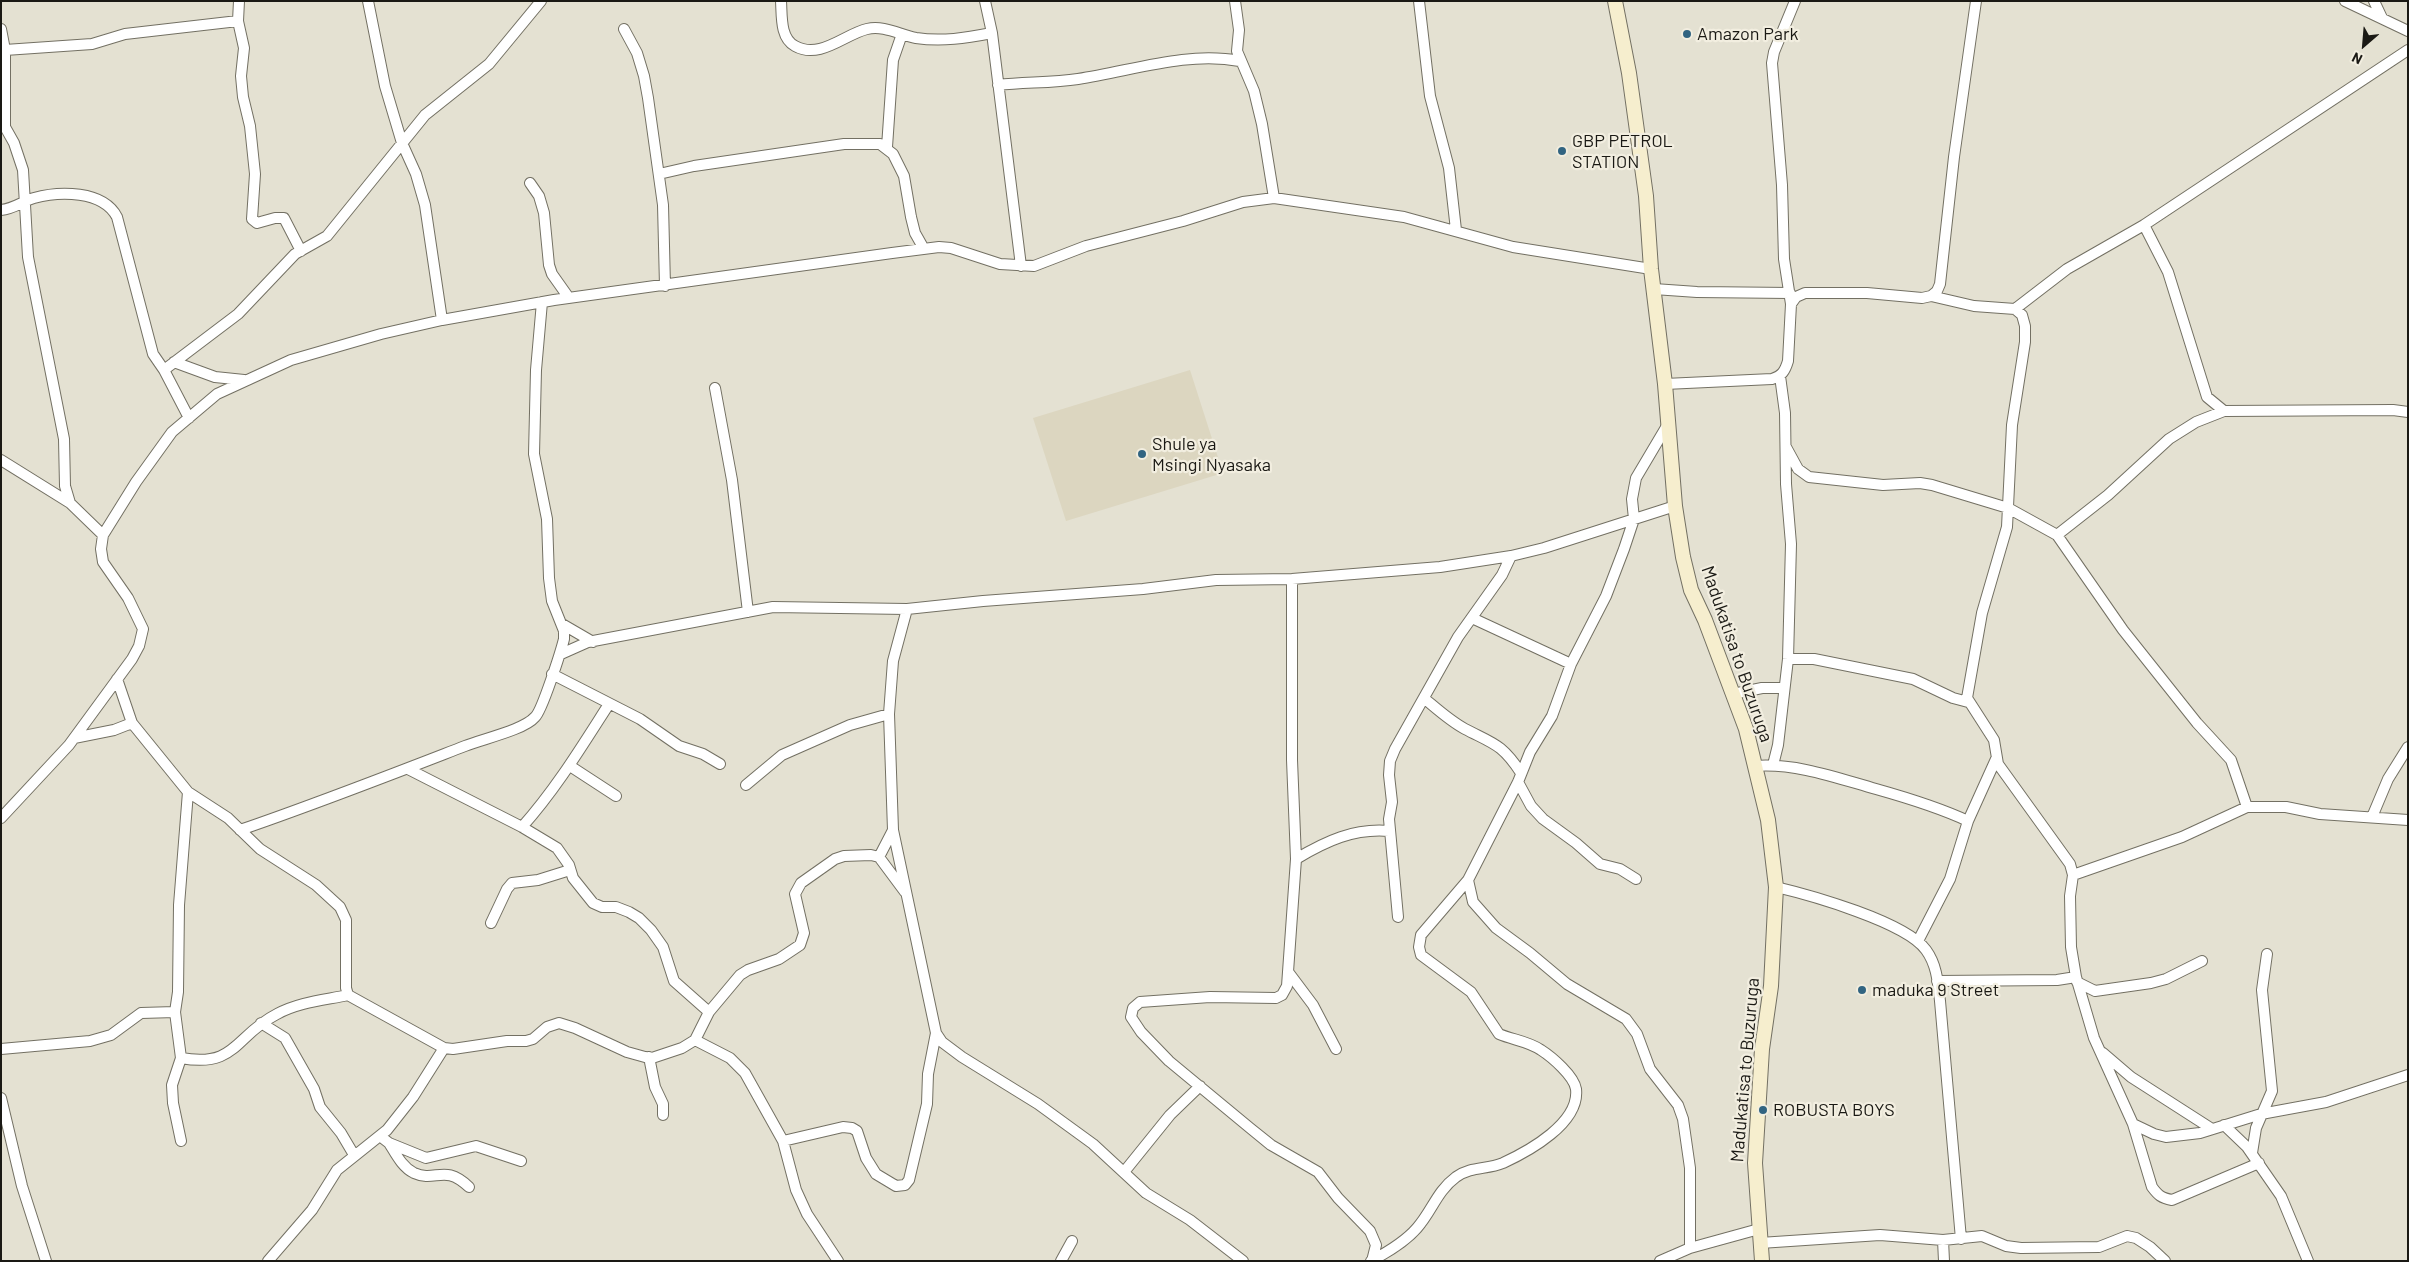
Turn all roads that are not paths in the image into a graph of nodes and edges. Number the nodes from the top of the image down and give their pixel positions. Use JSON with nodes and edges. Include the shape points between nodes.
{"nodes":[{"id":1,"x":239,"y":1,"type":"edge"},
{"id":2,"x":541,"y":1,"type":"edge"},
{"id":3,"x":781,"y":1,"type":"edge"},
{"id":4,"x":985,"y":1,"type":"edge"},
{"id":5,"x":1235,"y":1,"type":"edge"},
{"id":6,"x":1419,"y":1,"type":"edge"},
{"id":7,"x":1615,"y":1,"type":"edge"},
{"id":8,"x":1796,"y":1,"type":"edge"},
{"id":9,"x":1976,"y":1,"type":"edge"},
{"id":10,"x":2345,"y":1,"type":"edge"},
{"id":11,"x":2374,"y":1,"type":"edge"},
{"id":12,"x":369,"y":2,"type":"edge"},
{"id":13,"x":2382,"y":18,"type":"junction"},
{"id":14,"x":238,"y":20,"type":"junction"},
{"id":15,"x":1,"y":29,"type":"edge"},
{"id":16,"x":624,"y":29,"type":"dead end"},
{"id":17,"x":2408,"y":31,"type":"edge"},
{"id":18,"x":992,"y":32,"type":"junction"},
{"id":19,"x":902,"y":34,"type":"junction"},
{"id":20,"x":5,"y":50,"type":"junction"},
{"id":21,"x":2408,"y":50,"type":"edge"},
{"id":22,"x":1240,"y":60,"type":"junction"},
{"id":23,"x":998,"y":85,"type":"junction"},
{"id":24,"x":402,"y":143,"type":"junction"},
{"id":25,"x":887,"y":147,"type":"junction"},
{"id":26,"x":659,"y":174,"type":"junction"},
{"id":27,"x":530,"y":183,"type":"dead end"},
{"id":28,"x":1274,"y":198,"type":"junction"},
{"id":29,"x":26,"y":203,"type":"junction"},
{"id":30,"x":1,"y":210,"type":"edge"},
{"id":31,"x":2144,"y":225,"type":"junction"},
{"id":32,"x":1456,"y":230,"type":"junction"},
{"id":33,"x":924,"y":249,"type":"junction"},
{"id":34,"x":301,"y":251,"type":"junction"},
{"id":35,"x":1021,"y":266,"type":"junction"},
{"id":36,"x":1651,"y":269,"type":"junction"},
{"id":37,"x":665,"y":286,"type":"junction"},
{"id":38,"x":1654,"y":289,"type":"junction"},
{"id":39,"x":1931,"y":296,"type":"junction"},
{"id":40,"x":570,"y":298,"type":"junction"},
{"id":41,"x":1790,"y":298,"type":"junction"},
{"id":42,"x":542,"y":302,"type":"junction"},
{"id":43,"x":2015,"y":309,"type":"junction"},
{"id":44,"x":442,"y":320,"type":"junction"},
{"id":45,"x":174,"y":362,"type":"junction"},
{"id":46,"x":164,"y":370,"type":"junction"},
{"id":47,"x":1780,"y":376,"type":"junction"},
{"id":48,"x":244,"y":381,"type":"junction"},
{"id":49,"x":1665,"y":384,"type":"junction"},
{"id":50,"x":715,"y":388,"type":"dead end"},
{"id":51,"x":2209,"y":399,"type":"junction"},
{"id":52,"x":2224,"y":411,"type":"junction"},
{"id":53,"x":2408,"y":412,"type":"edge"},
{"id":54,"x":189,"y":418,"type":"junction"},
{"id":55,"x":2202,"y":420,"type":"junction"},
{"id":56,"x":1668,"y":424,"type":"junction"},
{"id":57,"x":1786,"y":447,"type":"junction"},
{"id":58,"x":1,"y":460,"type":"edge"},
{"id":59,"x":70,"y":503,"type":"junction"},
{"id":60,"x":1675,"y":506,"type":"junction"},
{"id":61,"x":2008,"y":508,"type":"junction"},
{"id":62,"x":1634,"y":519,"type":"junction"},
{"id":63,"x":103,"y":535,"type":"junction"},
{"id":64,"x":2057,"y":535,"type":"junction"},
{"id":65,"x":1511,"y":556,"type":"junction"},
{"id":66,"x":1292,"y":579,"type":"junction"},
{"id":67,"x":907,"y":609,"type":"junction"},
{"id":68,"x":748,"y":612,"type":"junction"},
{"id":69,"x":1472,"y":618,"type":"junction"},
{"id":70,"x":562,"y":624,"type":"junction"},
{"id":71,"x":593,"y":642,"type":"junction"},
{"id":72,"x":560,"y":654,"type":"junction"},
{"id":73,"x":1788,"y":659,"type":"junction"},
{"id":74,"x":1571,"y":664,"type":"junction"},
{"id":75,"x":552,"y":674,"type":"junction"},
{"id":76,"x":118,"y":679,"type":"junction"},
{"id":77,"x":1784,"y":688,"type":"junction"},
{"id":78,"x":1733,"y":694,"type":"junction"},
{"id":79,"x":1425,"y":698,"type":"junction"},
{"id":80,"x":1968,"y":702,"type":"junction"},
{"id":81,"x":609,"y":704,"type":"junction"},
{"id":82,"x":889,"y":714,"type":"junction"},
{"id":83,"x":132,"y":723,"type":"junction"},
{"id":84,"x":74,"y":738,"type":"junction"},
{"id":85,"x":2408,"y":747,"type":"edge"},
{"id":86,"x":1996,"y":759,"type":"junction"},
{"id":87,"x":720,"y":764,"type":"dead end"},
{"id":88,"x":1773,"y":765,"type":"junction"},
{"id":89,"x":570,"y":766,"type":"junction"},
{"id":90,"x":1755,"y":766,"type":"junction"},
{"id":91,"x":408,"y":769,"type":"junction"},
{"id":92,"x":1519,"y":778,"type":"junction"},
{"id":93,"x":746,"y":785,"type":"dead end"},
{"id":94,"x":188,"y":792,"type":"junction"},
{"id":95,"x":616,"y":796,"type":"dead end"},
{"id":96,"x":2247,"y":807,"type":"junction"},
{"id":97,"x":2372,"y":817,"type":"junction"},
{"id":98,"x":1,"y":818,"type":"edge"},
{"id":99,"x":2408,"y":820,"type":"edge"},
{"id":100,"x":1968,"y":821,"type":"junction"},
{"id":101,"x":522,"y":827,"type":"junction"},
{"id":102,"x":240,"y":830,"type":"junction"},
{"id":103,"x":893,"y":830,"type":"junction"},
{"id":104,"x":1389,"y":831,"type":"junction"},
{"id":105,"x":879,"y":857,"type":"junction"},
{"id":106,"x":1296,"y":859,"type":"junction"},
{"id":107,"x":570,"y":870,"type":"junction"},
{"id":108,"x":2074,"y":875,"type":"junction"},
{"id":109,"x":1636,"y":879,"type":"dead end"},
{"id":110,"x":1468,"y":880,"type":"junction"},
{"id":111,"x":1776,"y":887,"type":"junction"},
{"id":112,"x":905,"y":892,"type":"junction"},
{"id":113,"x":1398,"y":917,"type":"dead end"},
{"id":114,"x":491,"y":923,"type":"dead end"},
{"id":115,"x":1918,"y":941,"type":"junction"},
{"id":116,"x":2267,"y":954,"type":"dead end"},
{"id":117,"x":2202,"y":961,"type":"dead end"},
{"id":118,"x":1289,"y":973,"type":"junction"},
{"id":119,"x":2077,"y":980,"type":"junction"},
{"id":120,"x":1937,"y":981,"type":"junction"},
{"id":121,"x":348,"y":995,"type":"junction"},
{"id":122,"x":175,"y":1012,"type":"junction"},
{"id":123,"x":709,"y":1012,"type":"junction"},
{"id":124,"x":261,"y":1023,"type":"junction"},
{"id":125,"x":936,"y":1033,"type":"junction"},
{"id":126,"x":695,"y":1040,"type":"junction"},
{"id":127,"x":444,"y":1048,"type":"junction"},
{"id":128,"x":1,"y":1049,"type":"edge"},
{"id":129,"x":1336,"y":1049,"type":"dead end"},
{"id":130,"x":2100,"y":1051,"type":"junction"},
{"id":131,"x":649,"y":1057,"type":"junction"},
{"id":132,"x":181,"y":1058,"type":"junction"},
{"id":133,"x":2408,"y":1075,"type":"edge"},
{"id":134,"x":1200,"y":1086,"type":"junction"},
{"id":135,"x":1,"y":1098,"type":"edge"},
{"id":136,"x":2261,"y":1114,"type":"junction"},
{"id":137,"x":663,"y":1115,"type":"dead end"},
{"id":138,"x":2133,"y":1124,"type":"junction"},
{"id":139,"x":2224,"y":1125,"type":"junction"},
{"id":140,"x":5,"y":1126,"type":"edge"},
{"id":141,"x":2212,"y":1129,"type":"junction"},
{"id":142,"x":380,"y":1136,"type":"junction"},
{"id":143,"x":181,"y":1141,"type":"dead end"},
{"id":144,"x":783,"y":1141,"type":"junction"},
{"id":145,"x":389,"y":1143,"type":"junction"},
{"id":146,"x":2252,"y":1154,"type":"junction"},
{"id":147,"x":354,"y":1155,"type":"junction"},
{"id":148,"x":521,"y":1162,"type":"dead end"},
{"id":149,"x":2259,"y":1163,"type":"junction"},
{"id":150,"x":1124,"y":1172,"type":"junction"},
{"id":151,"x":469,"y":1187,"type":"dead end"},
{"id":152,"x":1759,"y":1229,"type":"junction"},
{"id":153,"x":1961,"y":1239,"type":"junction"},
{"id":154,"x":1943,"y":1240,"type":"junction"},
{"id":155,"x":1072,"y":1241,"type":"dead end"},
{"id":156,"x":1760,"y":1244,"type":"junction"},
{"id":157,"x":1690,"y":1248,"type":"junction"},
{"id":158,"x":46,"y":1261,"type":"edge"},
{"id":159,"x":268,"y":1261,"type":"edge"},
{"id":160,"x":838,"y":1261,"type":"edge"},
{"id":161,"x":1061,"y":1261,"type":"edge"},
{"id":162,"x":1243,"y":1261,"type":"edge"},
{"id":163,"x":1372,"y":1261,"type":"edge"},
{"id":164,"x":1660,"y":1261,"type":"edge"},
{"id":165,"x":1762,"y":1261,"type":"edge"},
{"id":166,"x":1944,"y":1261,"type":"edge"},
{"id":167,"x":2165,"y":1261,"type":"edge"},
{"id":168,"x":2308,"y":1261,"type":"edge"}],
"edges":[{"from":1,"to":14,"type":"street"},
{"from":2,"to":24,"type":"street","via":[[489,64],[425,115]]},
{"from":3,"to":19,"type":"street","via":[[785,33],[797,48],[820,49],[869,28]]},
{"from":4,"to":18,"type":"street"},
{"from":5,"to":22,"type":"street"},
{"from":6,"to":32,"type":"street","via":[[1429,88],[1449,168]]},
{"from":7,"to":36,"type":"main road","name":"Madukatisa to Buzuruga","via":[[1630,72],[1646,196]]},
{"from":8,"to":41,"type":"street","via":[[1772,63],[1782,185],[1784,259]]},
{"from":9,"to":39,"type":"street","via":[[1940,284]]},
{"from":10,"to":13,"type":"street"},
{"from":11,"to":13,"type":"street"},
{"from":12,"to":24,"type":"street","via":[[385,86]]},
{"from":13,"to":17,"type":"street"},
{"from":14,"to":20,"type":"street","via":[[125,34],[92,44]]},
{"from":14,"to":34,"type":"street","via":[[244,48],[243,97],[254,153],[252,219],[257,223],[284,218]]},
{"from":15,"to":20,"type":"street"},
{"from":16,"to":26,"type":"street","via":[[637,53],[644,76]]},
{"from":18,"to":19,"type":"street","via":[[937,40]]},
{"from":18,"to":23,"type":"street"},
{"from":19,"to":25,"type":"street","via":[[893,60]]},
{"from":20,"to":29,"type":"street","via":[[5,127],[23,170]]},
{"from":21,"to":31,"type":"street"},
{"from":22,"to":23,"type":"street","via":[[1201,57],[1078,79]]},
{"from":22,"to":28,"type":"street","via":[[1254,91]]},
{"from":23,"to":35,"type":"street"},
{"from":24,"to":34,"type":"street","via":[[328,236]]},
{"from":24,"to":44,"type":"street","via":[[425,205]]},
{"from":25,"to":26,"type":"street","via":[[880,144],[844,144]]},
{"from":25,"to":33,"type":"street","via":[[904,176],[915,233]]},
{"from":26,"to":37,"type":"street"},
{"from":27,"to":40,"type":"street","via":[[539,196],[544,214],[552,274]]},
{"from":28,"to":32,"type":"street","via":[[1404,217]]},
{"from":28,"to":35,"type":"street","via":[[1243,202],[1086,246],[1042,264]]},
{"from":29,"to":30,"type":"street"},
{"from":29,"to":46,"type":"street","via":[[33,198],[60,194],[84,195],[99,200],[114,211],[148,338]]},
{"from":29,"to":59,"type":"street","via":[[28,257],[61,423]]},
{"from":31,"to":43,"type":"street","via":[[2067,269]]},
{"from":31,"to":51,"type":"street","via":[[2168,272]]},
{"from":32,"to":36,"type":"street","via":[[1513,248]]},
{"from":33,"to":35,"type":"street","via":[[951,248],[1000,264]]},
{"from":33,"to":37,"type":"street"},
{"from":34,"to":45,"type":"street","via":[[232,320]]},
{"from":36,"to":38,"type":"main road","name":"Madukatisa to Buzuruga"},
{"from":37,"to":40,"type":"street"},
{"from":38,"to":41,"type":"street"},
{"from":38,"to":49,"type":"main road","name":"Madukatisa to Buzuruga"},
{"from":39,"to":41,"type":"street","via":[[1922,298],[1867,292],[1804,293]]},
{"from":39,"to":43,"type":"street","via":[[1974,306]]},
{"from":40,"to":42,"type":"street"},
{"from":41,"to":47,"type":"street","via":[[1788,361]]},
{"from":42,"to":44,"type":"street"},
{"from":42,"to":70,"type":"street","via":[[534,454],[547,519],[552,602]]},
{"from":43,"to":61,"type":"street","via":[[2024,321],[2025,342],[2012,425]]},
{"from":44,"to":48,"type":"street","via":[[334,346],[291,360]]},
{"from":45,"to":46,"type":"street"},
{"from":45,"to":48,"type":"street","via":[[215,377]]},
{"from":46,"to":54,"type":"street"},
{"from":47,"to":49,"type":"street"},
{"from":47,"to":57,"type":"street"},
{"from":48,"to":54,"type":"street","via":[[217,394]]},
{"from":49,"to":56,"type":"main road","name":"Madukatisa to Buzuruga"},
{"from":50,"to":68,"type":"street","via":[[732,480]]},
{"from":51,"to":52,"type":"street"},
{"from":51,"to":55,"type":"street"},
{"from":52,"to":53,"type":"street"},
{"from":52,"to":55,"type":"street"},
{"from":54,"to":63,"type":"street","via":[[172,432]]},
{"from":55,"to":64,"type":"street","via":[[2169,439],[2108,495]]},
{"from":56,"to":60,"type":"main road","name":"Madukatisa to Buzuruga"},
{"from":56,"to":62,"type":"street","via":[[1636,478],[1632,499]]},
{"from":57,"to":61,"type":"street","via":[[1798,470],[1808,477],[1883,485],[1920,483]]},
{"from":57,"to":73,"type":"street","via":[[1791,544]]},
{"from":58,"to":59,"type":"street"},
{"from":59,"to":63,"type":"street"},
{"from":60,"to":62,"type":"street"},
{"from":60,"to":78,"type":"main road","name":"Madukatisa to Buzuruga","via":[[1692,590]]},
{"from":61,"to":64,"type":"street"},
{"from":61,"to":80,"type":"street","via":[[2002,549],[1982,612]]},
{"from":62,"to":65,"type":"street"},
{"from":62,"to":74,"type":"street","via":[[1606,596]]},
{"from":63,"to":76,"type":"street","via":[[103,562],[128,598],[143,629],[136,652]]},
{"from":64,"to":96,"type":"street","via":[[2123,630],[2197,723],[2231,760]]},
{"from":65,"to":66,"type":"street","via":[[1408,570]]},
{"from":65,"to":69,"type":"street"},
{"from":66,"to":67,"type":"street","via":[[1216,580]]},
{"from":66,"to":106,"type":"street","via":[[1292,760]]},
{"from":67,"to":68,"type":"street","via":[[773,607]]},
{"from":67,"to":82,"type":"street","via":[[893,661]]},
{"from":68,"to":71,"type":"street"},
{"from":69,"to":74,"type":"street"},
{"from":69,"to":79,"type":"street"},
{"from":70,"to":71,"type":"street"},
{"from":70,"to":72,"type":"street","via":[[564,639]]},
{"from":71,"to":72,"type":"street"},
{"from":72,"to":75,"type":"street"},
{"from":73,"to":77,"type":"street"},
{"from":73,"to":80,"type":"street","via":[[1814,659],[1913,679]]},
{"from":74,"to":92,"type":"street","via":[[1558,703]]},
{"from":75,"to":81,"type":"street"},
{"from":75,"to":91,"type":"street","via":[[542,706],[536,717],[526,724]]},
{"from":76,"to":83,"type":"street"},
{"from":76,"to":84,"type":"street"},
{"from":77,"to":78,"type":"street","via":[[1762,688]]},
{"from":77,"to":88,"type":"street"},
{"from":78,"to":90,"type":"main road","name":"Madukatisa to Buzuruga"},
{"from":79,"to":92,"type":"street","via":[[1464,728],[1495,743],[1512,760]]},
{"from":79,"to":104,"type":"street","via":[[1390,761],[1392,802]]},
{"from":80,"to":86,"type":"street","via":[[1994,740]]},
{"from":81,"to":87,"type":"street","via":[[656,729],[679,746]]},
{"from":81,"to":89,"type":"street"},
{"from":82,"to":93,"type":"street","via":[[850,726],[782,755]]},
{"from":82,"to":103,"type":"street"},
{"from":83,"to":84,"type":"street"},
{"from":83,"to":94,"type":"street"},
{"from":84,"to":98,"type":"street"},
{"from":85,"to":97,"type":"street","via":[[2388,779]]},
{"from":86,"to":100,"type":"street"},
{"from":86,"to":108,"type":"street","via":[[2070,864]]},
{"from":88,"to":90,"type":"street"},
{"from":88,"to":100,"type":"street","via":[[1807,770],[1927,804]]},
{"from":89,"to":95,"type":"street"},
{"from":89,"to":101,"type":"street"},
{"from":90,"to":111,"type":"main road","name":"Madukatisa to Buzuruga","via":[[1768,820]]},
{"from":91,"to":101,"type":"street"},
{"from":91,"to":102,"type":"street"},
{"from":92,"to":109,"type":"street","via":[[1530,806],[1543,819],[1600,864],[1620,869]]},
{"from":92,"to":110,"type":"street"},
{"from":94,"to":102,"type":"street","via":[[228,818]]},
{"from":94,"to":122,"type":"street","via":[[178,905]]},
{"from":96,"to":97,"type":"street","via":[[2286,807],[2320,814]]},
{"from":96,"to":108,"type":"street","via":[[2182,837]]},
{"from":97,"to":99,"type":"street"},
{"from":100,"to":115,"type":"street","via":[[1950,879]]},
{"from":101,"to":107,"type":"street","via":[[556,848]]},
{"from":102,"to":121,"type":"street","via":[[260,849],[316,885],[340,907],[346,920]]},
{"from":103,"to":105,"type":"street"},
{"from":103,"to":112,"type":"street"},
{"from":104,"to":106,"type":"street","via":[[1352,833]]},
{"from":104,"to":113,"type":"street"},
{"from":105,"to":112,"type":"street"},
{"from":105,"to":123,"type":"street","via":[[844,856],[801,883],[795,894],[804,932],[800,945],[780,959],[740,975]]},
{"from":106,"to":118,"type":"street"},
{"from":107,"to":114,"type":"street","via":[[538,880],[512,883]]},
{"from":107,"to":123,"type":"street","via":[[593,903],[629,912],[651,930],[662,947],[674,981]]},
{"from":108,"to":119,"type":"street","via":[[2070,922]]},
{"from":110,"to":157,"type":"street","via":[[1473,902],[1496,928],[1567,984],[1626,1019],[1637,1034],[1650,1069],[1678,1105],[1683,1119],[1690,1168]]},
{"from":110,"to":163,"type":"street","via":[[1421,935],[1420,955],[1471,992],[1499,1034],[1540,1049],[1554,1059],[1574,1082],[1573,1105],[1559,1128],[1518,1155],[1501,1164],[1471,1169],[1447,1184],[1412,1233]]},
{"from":111,"to":115,"type":"street","via":[[1860,912]]},
{"from":111,"to":152,"type":"main road","name":"Madukatisa to Buzuruga","via":[[1771,986],[1762,1049],[1755,1163]]},
{"from":112,"to":125,"type":"street"},
{"from":115,"to":120,"type":"street","via":[[1931,959]]},
{"from":116,"to":136,"type":"street","via":[[2262,990],[2272,1091]]},
{"from":117,"to":119,"type":"street","via":[[2151,984],[2095,990]]},
{"from":118,"to":129,"type":"street","via":[[1313,1004]]},
{"from":118,"to":134,"type":"street","via":[[1287,986],[1276,998],[1210,997],[1140,1002],[1133,1008],[1131,1017],[1141,1032]]},
{"from":119,"to":120,"type":"street"},
{"from":119,"to":130,"type":"street"},
{"from":120,"to":153,"type":"street"},
{"from":121,"to":124,"type":"street","via":[[290,1008]]},
{"from":121,"to":127,"type":"street"},
{"from":122,"to":128,"type":"street","via":[[140,1013],[111,1034],[90,1041]]},
{"from":122,"to":132,"type":"street"},
{"from":123,"to":126,"type":"street"},
{"from":124,"to":132,"type":"street","via":[[225,1056],[201,1062]]},
{"from":124,"to":147,"type":"street","via":[[284,1038],[314,1089],[320,1108]]},
{"from":125,"to":144,"type":"street","via":[[928,1074],[927,1104],[909,1180],[905,1185],[896,1186],[876,1174],[866,1158],[859,1134],[852,1128],[843,1127]]},
{"from":125,"to":150,"type":"street","via":[[942,1042],[962,1057],[1038,1104],[1093,1144]]},
{"from":126,"to":131,"type":"street","via":[[674,1051]]},
{"from":126,"to":144,"type":"street","via":[[737,1064]]},
{"from":127,"to":131,"type":"street","via":[[526,1041],[534,1039],[547,1027],[559,1024],[627,1052]]},
{"from":127,"to":142,"type":"street","via":[[413,1097]]},
{"from":130,"to":138,"type":"street"},
{"from":130,"to":141,"type":"street","via":[[2131,1077]]},
{"from":131,"to":137,"type":"street","via":[[663,1104]]},
{"from":132,"to":143,"type":"street","via":[[172,1085]]},
{"from":133,"to":136,"type":"street","via":[[2326,1102]]},
{"from":134,"to":150,"type":"street","via":[[1170,1115]]},
{"from":134,"to":163,"type":"street","via":[[1271,1145],[1318,1172],[1370,1231],[1376,1245]]},
{"from":135,"to":140,"type":"street"},
{"from":136,"to":139,"type":"street"},
{"from":136,"to":146,"type":"street","via":[[2253,1136]]},
{"from":138,"to":141,"type":"street","via":[[2166,1137]]},
{"from":138,"to":149,"type":"street","via":[[2152,1187],[2164,1199],[2172,1200]]},
{"from":139,"to":141,"type":"street"},
{"from":139,"to":146,"type":"street"},
{"from":140,"to":158,"type":"street"},
{"from":142,"to":145,"type":"street"},
{"from":142,"to":147,"type":"street"},
{"from":144,"to":160,"type":"street","via":[[796,1190],[807,1214]]},
{"from":145,"to":148,"type":"street","via":[[426,1158],[476,1146]]},
{"from":145,"to":151,"type":"street","via":[[406,1168],[416,1174],[453,1174]]},
{"from":146,"to":149,"type":"street"},
{"from":147,"to":159,"type":"street","via":[[337,1170],[312,1210]]},
{"from":149,"to":168,"type":"street","via":[[2281,1196]]},
{"from":150,"to":162,"type":"street","via":[[1146,1194],[1190,1220]]},
{"from":152,"to":156,"type":"main road","name":"Madukatisa to Buzuruga"},
{"from":152,"to":157,"type":"street"},
{"from":153,"to":154,"type":"street"},
{"from":153,"to":167,"type":"street","via":[[1982,1236],[2021,1248],[2099,1247],[2127,1236],[2150,1247]]},
{"from":154,"to":156,"type":"street","via":[[1880,1235]]},
{"from":154,"to":166,"type":"street"},
{"from":155,"to":161,"type":"street"},
{"from":156,"to":165,"type":"main road","name":"Madukatisa to Buzuruga"},
{"from":157,"to":164,"type":"street"}]}
